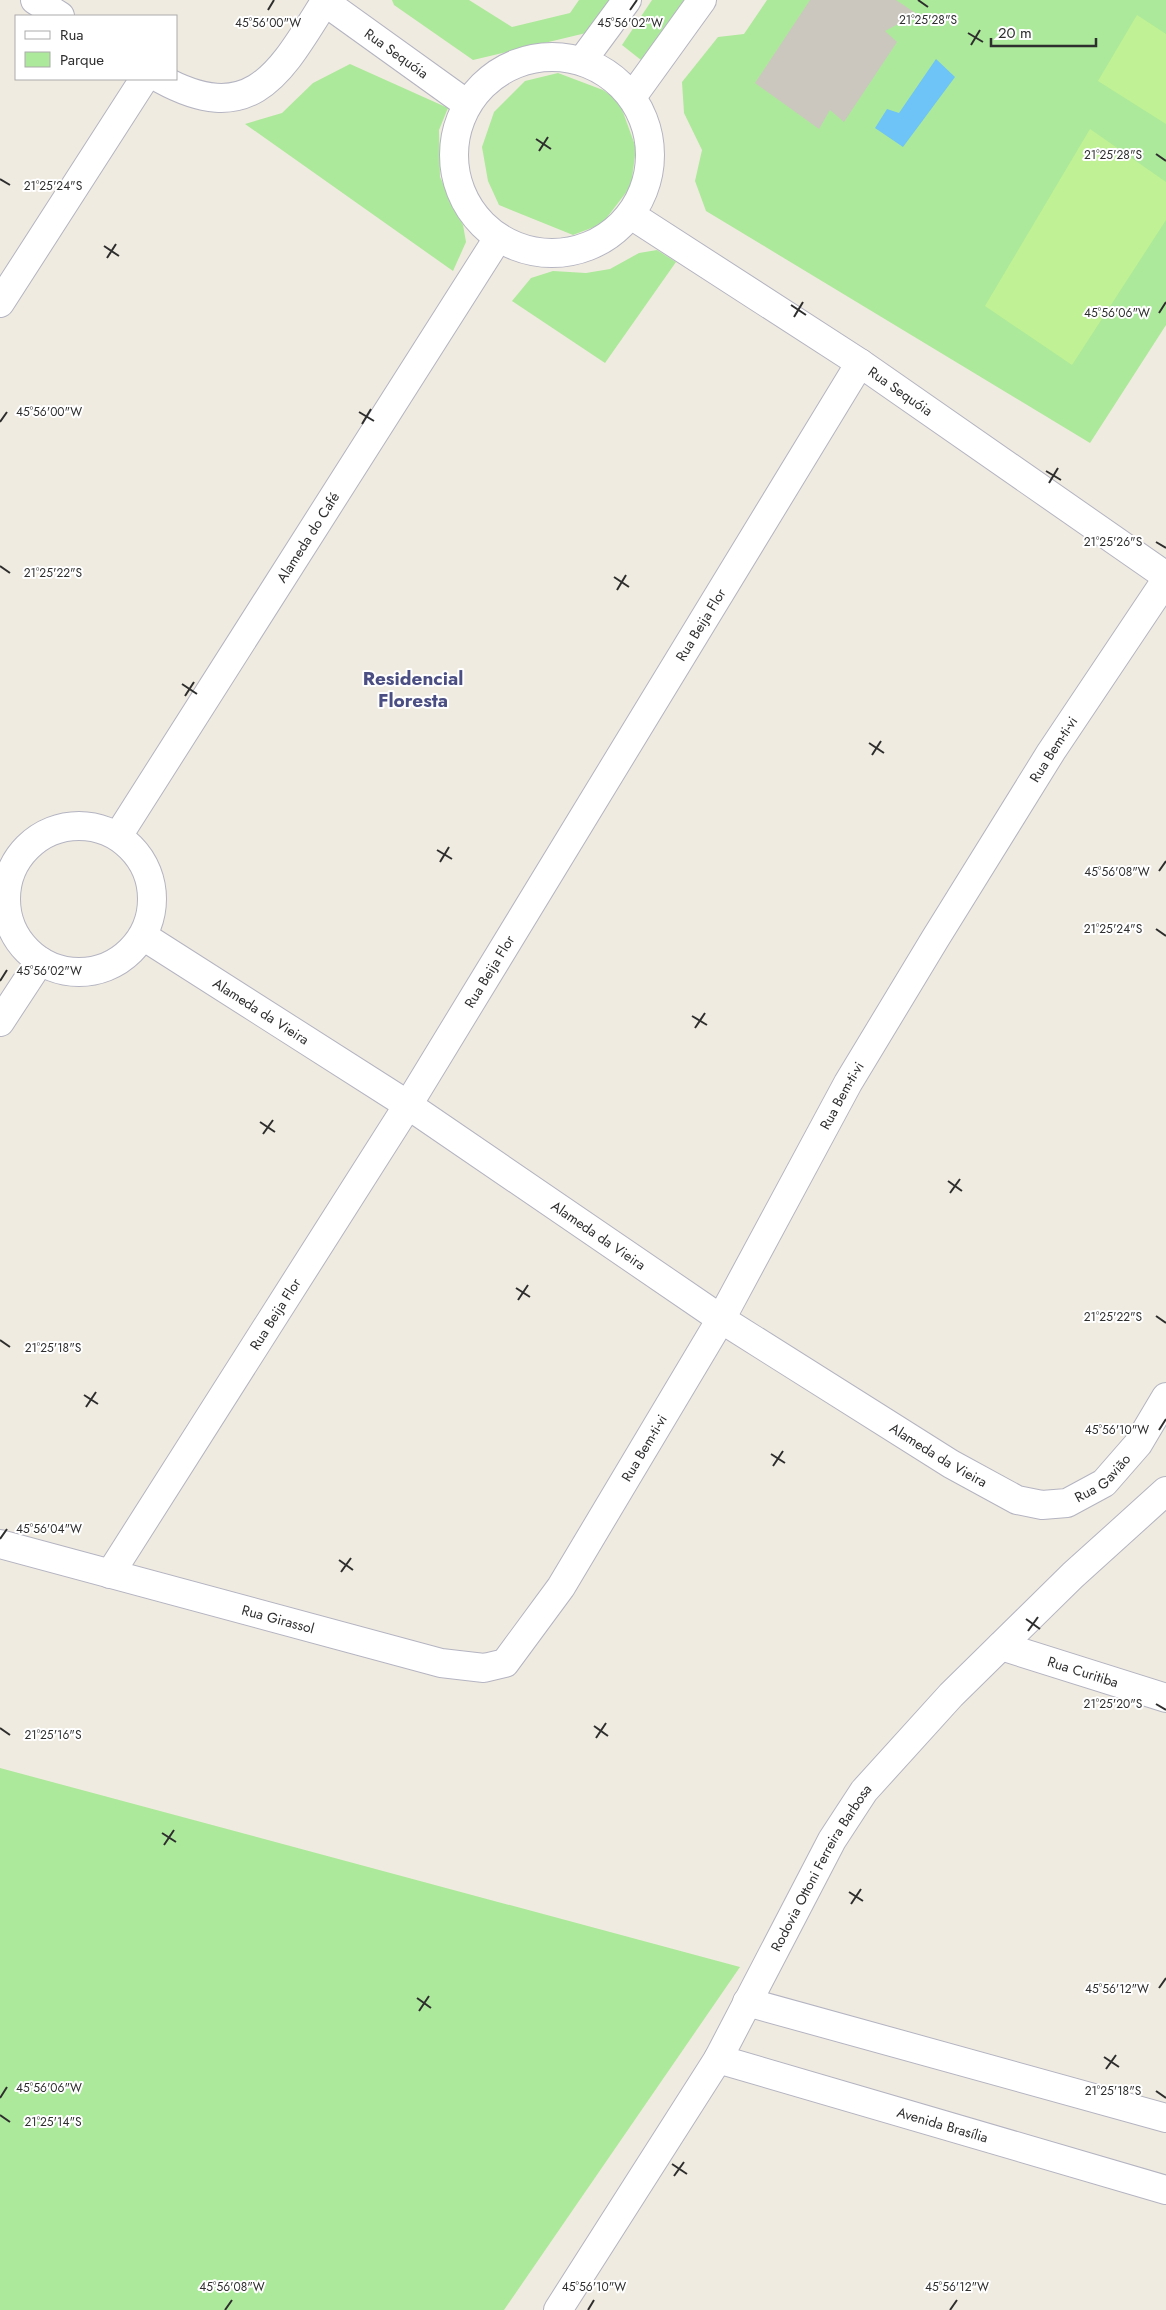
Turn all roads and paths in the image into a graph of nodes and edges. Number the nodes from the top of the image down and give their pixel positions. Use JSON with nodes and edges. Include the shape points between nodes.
{"nodes":[{"id":1,"x":34,"y":0,"type":"edge"},
{"id":2,"x":627,"y":0,"type":"edge"},
{"id":3,"x":702,"y":0,"type":"edge"},
{"id":4,"x":326,"y":1,"type":"edge"},
{"id":5,"x":58,"y":15,"type":"edge"},
{"id":6,"x":582,"y":61,"type":"junction"},
{"id":7,"x":143,"y":80,"type":"edge"},
{"id":8,"x":163,"y":80,"type":"edge"},
{"id":9,"x":632,"y":97,"type":"junction"},
{"id":10,"x":467,"y":104,"type":"junction"},
{"id":11,"x":631,"y":215,"type":"junction"},
{"id":12,"x":498,"y":238,"type":"junction"},
{"id":13,"x":0,"y":303,"type":"edge"},
{"id":14,"x":860,"y":363,"type":"junction"},
{"id":15,"x":1166,"y":578,"type":"edge"},
{"id":16,"x":118,"y":836,"type":"junction"},
{"id":17,"x":9,"y":852,"type":"edge"},
{"id":18,"x":143,"y":936,"type":"junction"},
{"id":19,"x":40,"y":961,"type":"junction"},
{"id":20,"x":0,"y":1022,"type":"edge"},
{"id":21,"x":408,"y":1105,"type":"junction"},
{"id":22,"x":721,"y":1319,"type":"junction"},
{"id":23,"x":1166,"y":1396,"type":"edge"},
{"id":24,"x":1166,"y":1491,"type":"edge"},
{"id":25,"x":1067,"y":1503,"type":"joint"},
{"id":26,"x":0,"y":1544,"type":"edge"},
{"id":27,"x":110,"y":1574,"type":"junction"},
{"id":28,"x":537,"y":1622,"type":"joint"},
{"id":29,"x":1001,"y":1646,"type":"junction"},
{"id":30,"x":1166,"y":1698,"type":"edge"},
{"id":31,"x":747,"y":2002,"type":"junction"},
{"id":32,"x":718,"y":2059,"type":"junction"},
{"id":33,"x":1166,"y":2118,"type":"edge"},
{"id":34,"x":1166,"y":2190,"type":"edge"},
{"id":35,"x":558,"y":2310,"type":"edge"}],
"edges":[{"from":1,"to":5,"type":"street"},
{"from":2,"to":6,"type":"street"},
{"from":3,"to":9,"type":"street"},
{"from":4,"to":8,"type":"street","via":[[284,66],[264,84],[243,94],[220,98],[196,94]]},
{"from":4,"to":10,"type":"street","name":"Rua Sequóia"},
{"from":6,"to":9,"type":"street","via":[[609,75]]},
{"from":6,"to":10,"type":"street","via":[[549,56],[516,62],[488,79]]},
{"from":7,"to":13,"type":"street"},
{"from":9,"to":11,"type":"street","via":[[646,125],[651,155],[646,186]]},
{"from":10,"to":12,"type":"street","via":[[455,132],[453,162],[460,192],[467,204],[475,217]]},
{"from":11,"to":12,"type":"street","via":[[611,235],[585,248],[555,254],[525,250]]},
{"from":11,"to":14,"type":"street","name":"Rua Sequóia"},
{"from":12,"to":16,"type":"street","name":"Alameda do Café"},
{"from":14,"to":15,"type":"street","name":"Rua Sequóia"},
{"from":14,"to":21,"type":"street","name":"Rua Beija Flor"},
{"from":15,"to":22,"type":"street","name":"Rua Bem-ti-vi","via":[[1050,752],[848,1083]]},
{"from":16,"to":17,"type":"street","via":[[98,828],[75,825],[53,829]]},
{"from":16,"to":18,"type":"street","via":[[135,851],[148,871],[153,893],[151,915]]},
{"from":17,"to":19,"type":"street","via":[[5,902],[10,925],[22,945]]},
{"from":18,"to":19,"type":"street","via":[[128,954],[108,966],[85,972],[61,970]]},
{"from":18,"to":21,"type":"street","name":"Alameda da Vieira"},
{"from":19,"to":20,"type":"street"},
{"from":21,"to":22,"type":"street","name":"Alameda da Vieira"},
{"from":21,"to":27,"type":"street","name":"Rua Beija Flor"},
{"from":22,"to":25,"type":"street","name":"Alameda da Vieira","via":[[951,1464],[1017,1500],[1042,1505]]},
{"from":22,"to":28,"type":"street","name":"Rua Bem-ti-vi"},
{"from":23,"to":25,"type":"street","name":"Rua Gavião","via":[[1138,1444],[1104,1483]]},
{"from":24,"to":29,"type":"street","name":"Rodovia Ottoni Ferreira Barbosa","via":[[1072,1575]]},
{"from":26,"to":27,"type":"street","name":"Rua Girassol"},
{"from":27,"to":28,"type":"street","name":"Rua Girassol","via":[[441,1663],[484,1668],[505,1663]]},
{"from":29,"to":30,"type":"street","name":"Rua Curitiba"},
{"from":29,"to":31,"type":"street","name":"Rodovia Ottoni Ferreira Barbosa","via":[[864,1790],[827,1849]]},
{"from":31,"to":32,"type":"street","name":"Rodovia Ottoni Ferreira Barbosa"},
{"from":31,"to":33,"type":"street"},
{"from":32,"to":34,"type":"street","name":"Avenida Brasília"},
{"from":32,"to":35,"type":"street","name":"Rodovia Ottoni Ferreira Barbosa"}]}
